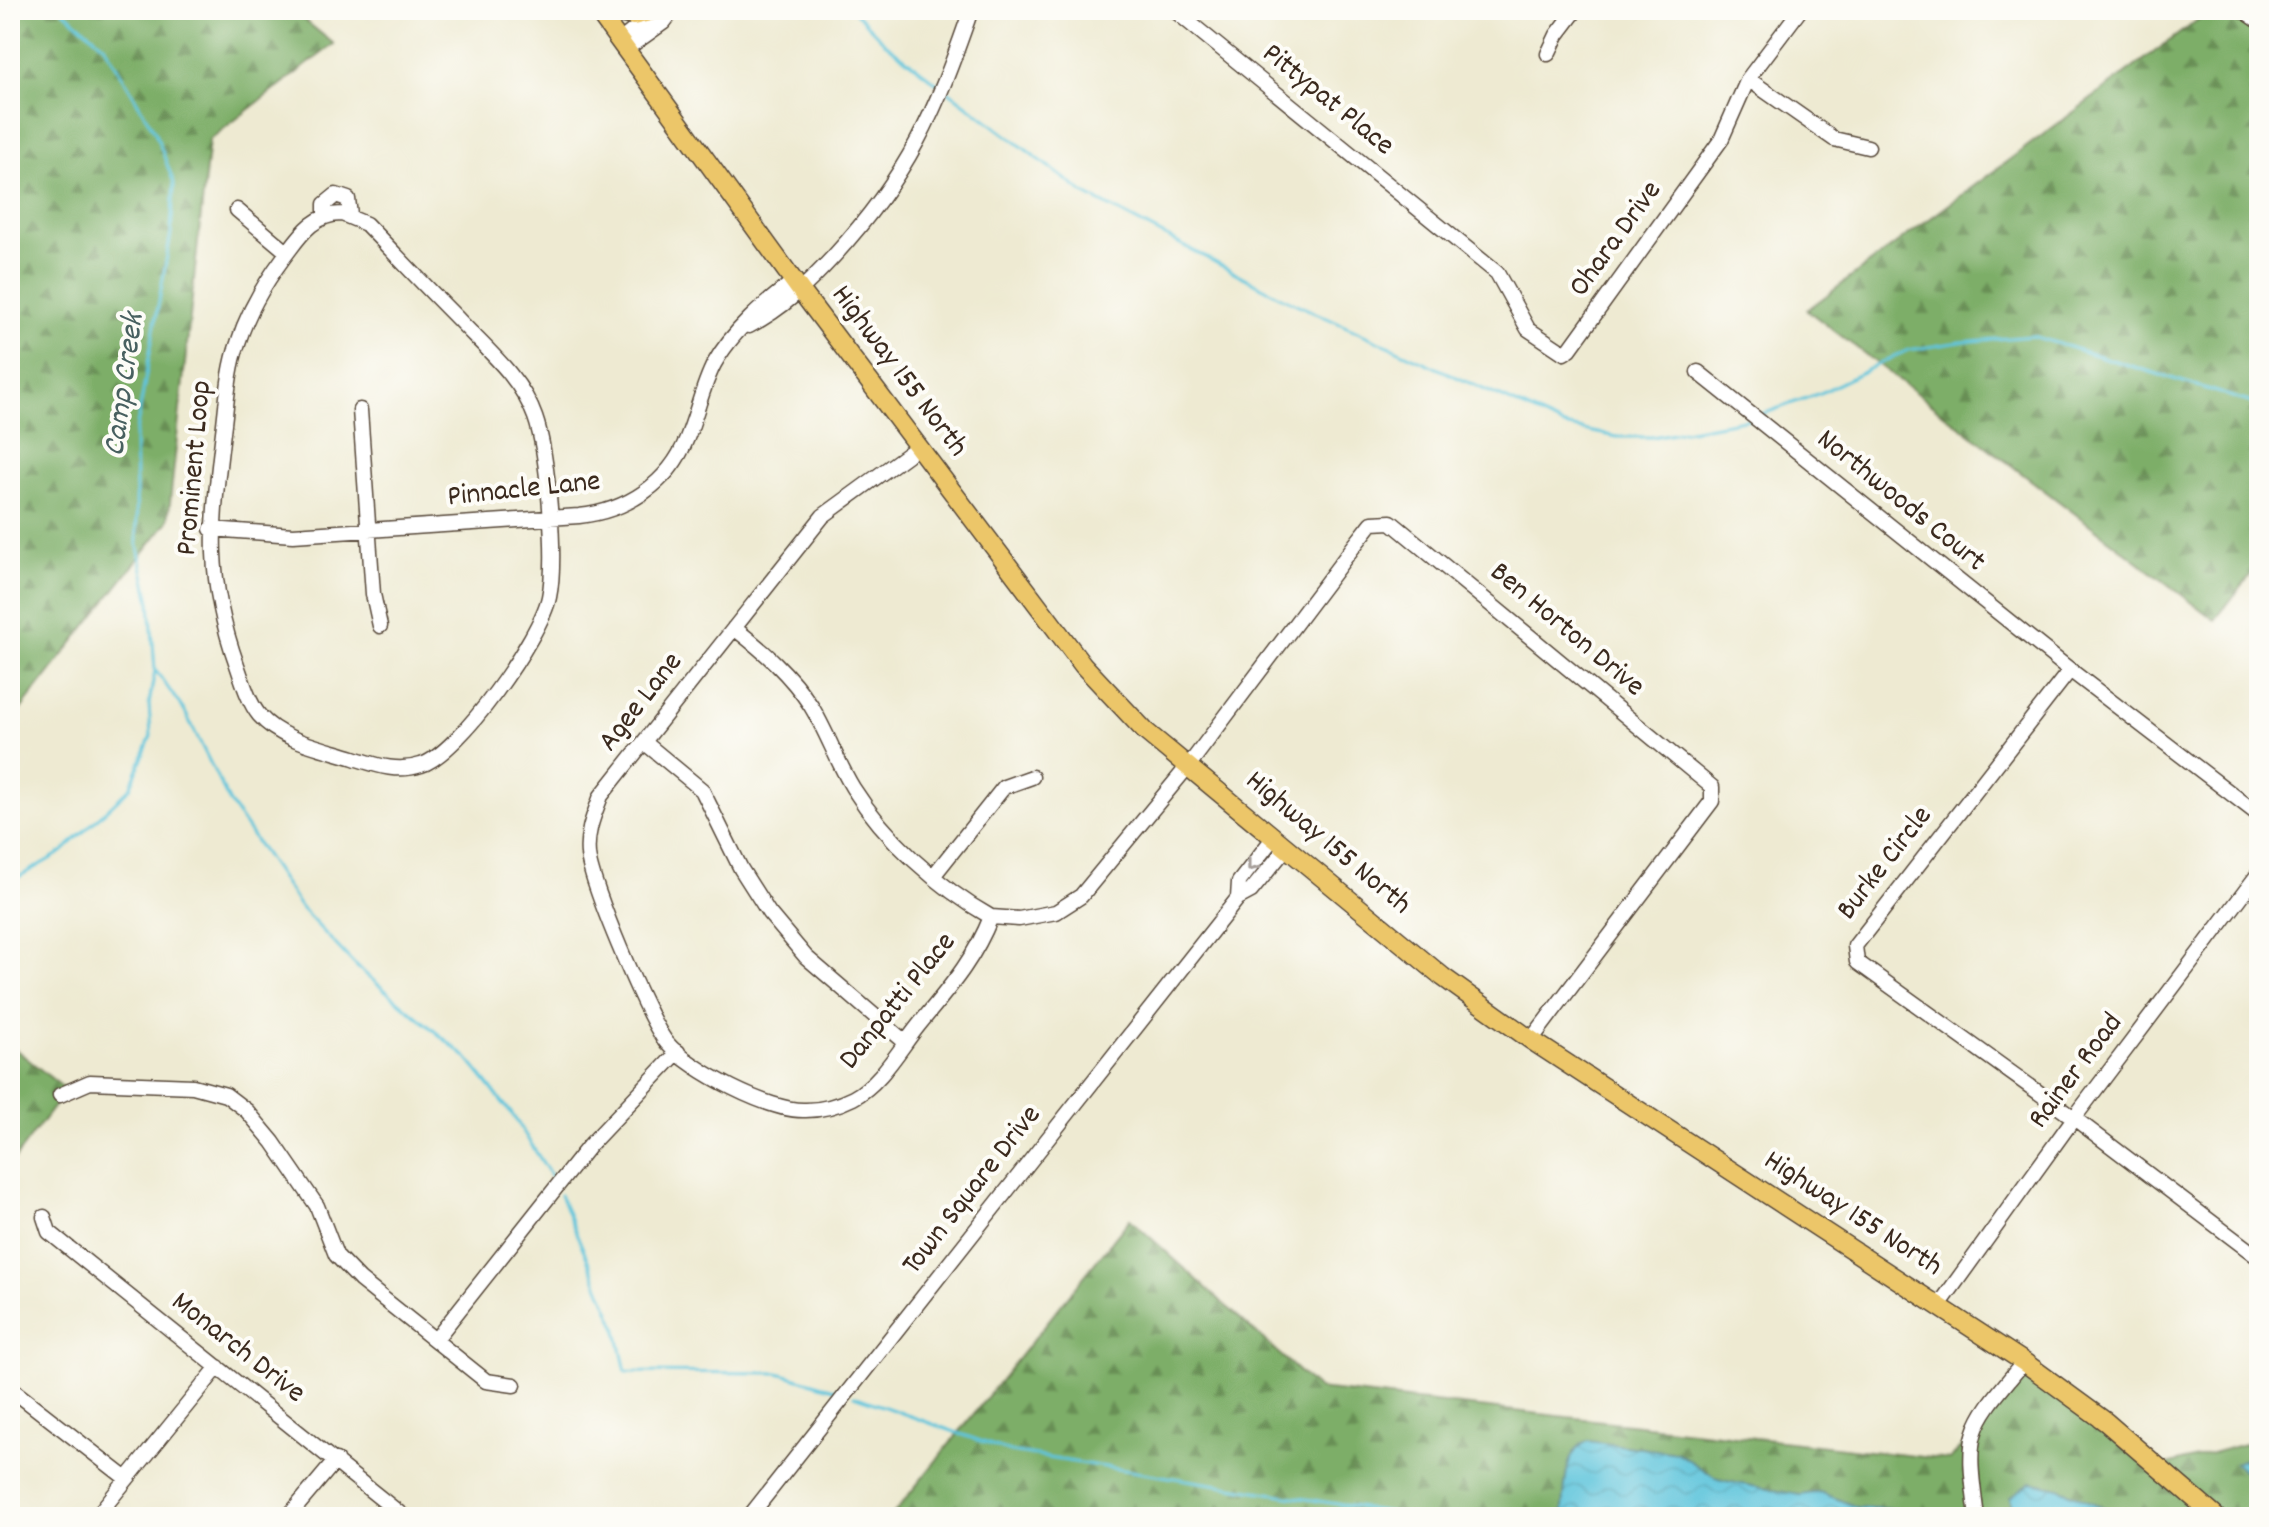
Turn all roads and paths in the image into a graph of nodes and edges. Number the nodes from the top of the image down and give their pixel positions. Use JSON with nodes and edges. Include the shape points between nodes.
{"nodes":[{"id":1,"x":597,"y":10,"type":"edge"},
{"id":2,"x":606,"y":10,"type":"edge"},
{"id":3,"x":658,"y":10,"type":"edge"},
{"id":4,"x":673,"y":10,"type":"edge"},
{"id":5,"x":971,"y":10,"type":"edge"},
{"id":6,"x":1174,"y":10,"type":"edge"},
{"id":7,"x":1576,"y":10,"type":"edge"},
{"id":8,"x":1800,"y":10,"type":"edge"},
{"id":9,"x":2243,"y":10,"type":"edge"},
{"id":10,"x":2259,"y":21,"type":"edge"},
{"id":11,"x":623,"y":45,"type":"junction"},
{"id":12,"x":1548,"y":54,"type":"dead end"},
{"id":13,"x":1748,"y":79,"type":"junction"},
{"id":14,"x":1868,"y":147,"type":"dead end"},
{"id":15,"x":237,"y":210,"type":"dead end"},
{"id":16,"x":1448,"y":232,"type":"joint"},
{"id":17,"x":287,"y":252,"type":"junction"},
{"id":18,"x":798,"y":286,"type":"junction"},
{"id":19,"x":1698,"y":372,"type":"dead end"},
{"id":20,"x":360,"y":410,"type":"dead end"},
{"id":21,"x":919,"y":446,"type":"junction"},
{"id":22,"x":548,"y":518,"type":"junction"},
{"id":23,"x":211,"y":529,"type":"junction"},
{"id":24,"x":368,"y":530,"type":"junction"},
{"id":25,"x":380,"y":626,"type":"dead end"},
{"id":26,"x":734,"y":628,"type":"junction"},
{"id":27,"x":2070,"y":670,"type":"junction"},
{"id":28,"x":644,"y":742,"type":"junction"},
{"id":29,"x":1189,"y":765,"type":"junction"},
{"id":30,"x":1032,"y":777,"type":"dead end"},
{"id":31,"x":2259,"y":815,"type":"edge"},
{"id":32,"x":1280,"y":842,"type":"junction"},
{"id":33,"x":2259,"y":873,"type":"edge"},
{"id":34,"x":934,"y":875,"type":"junction"},
{"id":35,"x":991,"y":917,"type":"junction"},
{"id":36,"x":1531,"y":1040,"type":"junction"},
{"id":37,"x":905,"y":1042,"type":"junction"},
{"id":38,"x":678,"y":1052,"type":"junction"},
{"id":39,"x":60,"y":1095,"type":"dead end"},
{"id":40,"x":2074,"y":1118,"type":"junction"},
{"id":41,"x":44,"y":1217,"type":"dead end"},
{"id":42,"x":2259,"y":1258,"type":"edge"},
{"id":43,"x":1940,"y":1304,"type":"junction"},
{"id":44,"x":436,"y":1339,"type":"junction"},
{"id":45,"x":2024,"y":1362,"type":"junction"},
{"id":46,"x":218,"y":1367,"type":"junction"},
{"id":47,"x":514,"y":1385,"type":"dead end"},
{"id":48,"x":10,"y":1388,"type":"edge"},
{"id":49,"x":336,"y":1460,"type":"junction"},
{"id":50,"x":127,"y":1479,"type":"junction"},
{"id":51,"x":96,"y":1517,"type":"edge"},
{"id":52,"x":288,"y":1517,"type":"edge"},
{"id":53,"x":404,"y":1517,"type":"edge"},
{"id":54,"x":749,"y":1517,"type":"edge"},
{"id":55,"x":1977,"y":1517,"type":"edge"},
{"id":56,"x":2216,"y":1517,"type":"edge"}],
"edges":[{"from":1,"to":11,"type":"main road","name":"Highway 155 North"},
{"from":2,"to":3,"type":"main road","via":[[633,16]]},
{"from":3,"to":11,"type":"street"},
{"from":4,"to":11,"type":"street","via":[[664,22]]},
{"from":5,"to":18,"type":"street","name":"Pinnacle Lane","via":[[911,157],[883,199]]},
{"from":6,"to":16,"type":"street","name":"Pittypat Place"},
{"from":7,"to":12,"type":"street"},
{"from":8,"to":13,"type":"street","name":"Ohara Drive"},
{"from":9,"to":10,"type":"street"},
{"from":11,"to":18,"type":"main road","name":"Highway 155 North"},
{"from":13,"to":14,"type":"street","via":[[1834,139]]},
{"from":13,"to":16,"type":"street","name":"Ohara Drive","via":[[1721,140],[1564,353],[1528,329],[1497,273]]},
{"from":15,"to":17,"type":"street"},
{"from":17,"to":22,"type":"street","name":"Prominent Loop","via":[[325,215],[350,215],[372,230],[522,391],[541,438]]},
{"from":17,"to":23,"type":"street","name":"Prominent Loop","via":[[256,298],[236,347]]},
{"from":18,"to":21,"type":"main road","name":"Highway 155 North"},
{"from":18,"to":22,"type":"street","name":"Pinnacle Lane","via":[[772,314],[742,329],[714,364],[686,443],[660,480],[609,511]]},
{"from":19,"to":27,"type":"street","name":"Northwoods Court"},
{"from":20,"to":24,"type":"street"},
{"from":21,"to":26,"type":"street","name":"Agee Lane","via":[[823,516]]},
{"from":21,"to":29,"type":"main road","name":"Highway 155 North","via":[[1097,683]]},
{"from":22,"to":23,"type":"street","name":"Prominent Loop","via":[[551,586],[533,640],[450,747],[429,762],[403,769],[290,737],[261,718],[247,694],[220,616]]},
{"from":22,"to":24,"type":"street","name":"Pinnacle Lane"},
{"from":23,"to":24,"type":"street","name":"Pinnacle Lane","via":[[293,535]]},
{"from":24,"to":25,"type":"street"},
{"from":26,"to":28,"type":"street","name":"Agee Lane"},
{"from":26,"to":34,"type":"street","via":[[790,678],[852,787],[883,829]]},
{"from":27,"to":31,"type":"street"},
{"from":27,"to":40,"type":"street","name":"Burke Circle","via":[[1855,946],[1857,962],[1874,977]]},
{"from":28,"to":37,"type":"street","via":[[702,790],[741,869],[806,957]]},
{"from":28,"to":38,"type":"street","name":"Agee Lane","via":[[601,796],[590,824],[588,853],[593,881],[651,1015]]},
{"from":29,"to":32,"type":"main road","name":"Highway 155 North"},
{"from":29,"to":35,"type":"street","name":"Danpatti Place","via":[[1081,896],[1056,912],[1019,919]]},
{"from":29,"to":36,"type":"street","name":"Ben Horton Drive","via":[[1372,523],[1391,522],[1410,536],[1712,787],[1712,801]]},
{"from":30,"to":34,"type":"street","via":[[1004,787]]},
{"from":32,"to":36,"type":"main road","name":"Highway 155 North","via":[[1443,977]]},
{"from":32,"to":54,"type":"street","name":"Town Square Drive","via":[[1251,891],[1238,898]]},
{"from":33,"to":40,"type":"street","name":"Rainer Road"},
{"from":34,"to":35,"type":"street"},
{"from":35,"to":37,"type":"street","name":"Danpatti Place","via":[[978,951]]},
{"from":36,"to":43,"type":"main road","name":"Highway 155 North"},
{"from":37,"to":38,"type":"street","name":"Danpatti Place","via":[[856,1096],[804,1111],[725,1083]]},
{"from":38,"to":44,"type":"street","via":[[589,1146]]},
{"from":39,"to":44,"type":"street","via":[[90,1082],[193,1086],[226,1095],[273,1142],[317,1206],[336,1255]]},
{"from":40,"to":42,"type":"street","name":"Burke Circle"},
{"from":40,"to":43,"type":"street","name":"Rainer Road"},
{"from":41,"to":46,"type":"street","name":"Monarch Drive","via":[[49,1232]]},
{"from":43,"to":45,"type":"main road","name":"Highway 155 North"},
{"from":44,"to":47,"type":"street","via":[[486,1381]]},
{"from":45,"to":55,"type":"street","via":[[1977,1419],[1969,1455]]},
{"from":45,"to":56,"type":"main road","name":"Highway 155 North","via":[[2106,1422]]},
{"from":46,"to":49,"type":"street","name":"Monarch Drive"},
{"from":46,"to":50,"type":"street"},
{"from":48,"to":50,"type":"street"},
{"from":49,"to":52,"type":"street"},
{"from":49,"to":53,"type":"street","name":"Monarch Drive"},
{"from":50,"to":51,"type":"street"}]}
